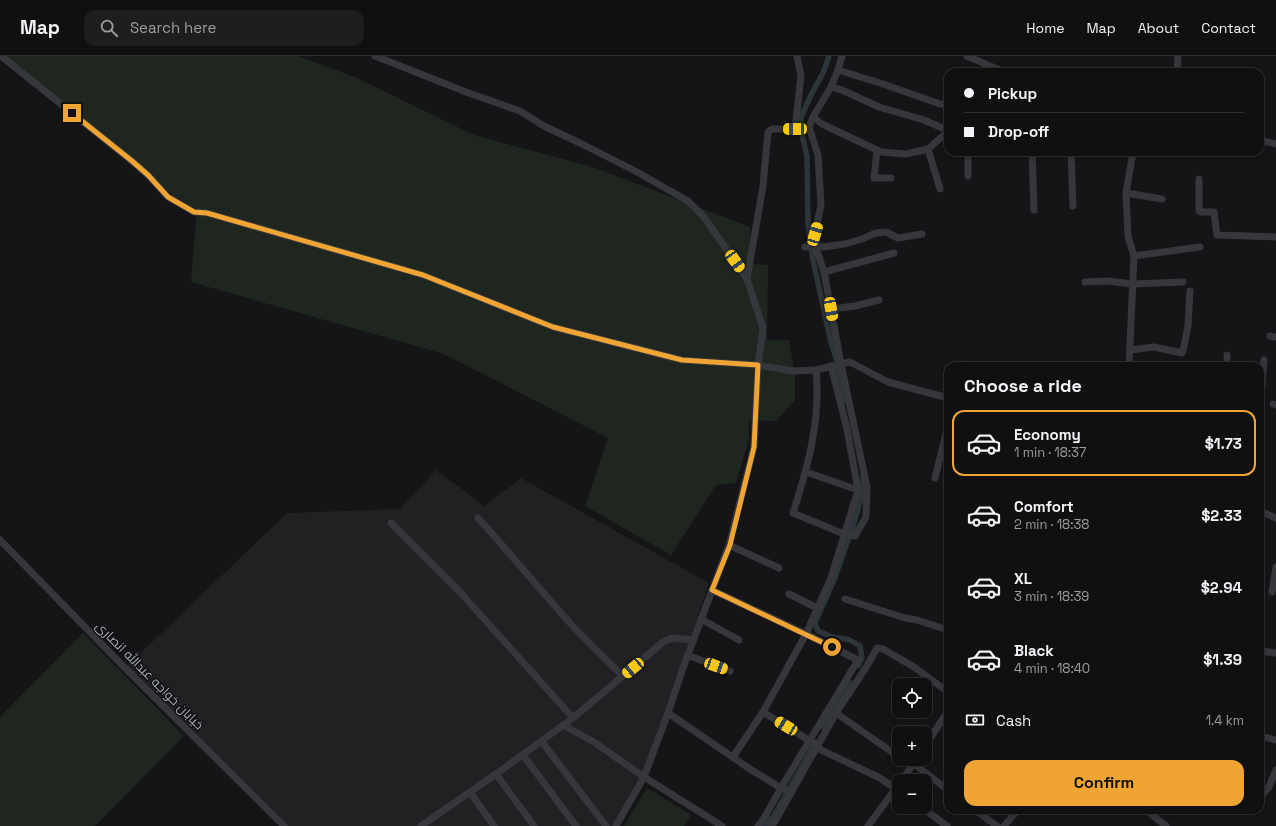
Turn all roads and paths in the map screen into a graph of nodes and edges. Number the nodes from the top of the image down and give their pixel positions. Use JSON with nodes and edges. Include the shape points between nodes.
{"nodes":[{"id":1,"x":1,"y":56,"type":"edge"},
{"id":2,"x":375,"y":56,"type":"edge"},
{"id":3,"x":797,"y":56,"type":"edge"},
{"id":4,"x":842,"y":56,"type":"edge"},
{"id":5,"x":968,"y":56,"type":"edge"},
{"id":6,"x":1178,"y":56,"type":"edge"},
{"id":7,"x":995,"y":68,"type":"edge"},
{"id":8,"x":1177,"y":68,"type":"edge"},
{"id":9,"x":838,"y":70,"type":"junction"},
{"id":10,"x":831,"y":87,"type":"junction"},
{"id":11,"x":944,"y":104,"type":"edge"},
{"id":12,"x":813,"y":117,"type":"junction"},
{"id":13,"x":809,"y":127,"type":"junction"},
{"id":14,"x":944,"y":127,"type":"edge"},
{"id":15,"x":795,"y":129,"type":"junction"},
{"id":16,"x":944,"y":135,"type":"edge"},
{"id":17,"x":1264,"y":141,"type":"edge"},
{"id":18,"x":1276,"y":144,"type":"edge"},
{"id":19,"x":928,"y":149,"type":"junction"},
{"id":20,"x":877,"y":150,"type":"junction"},
{"id":21,"x":968,"y":156,"type":"edge"},
{"id":22,"x":1032,"y":156,"type":"edge"},
{"id":23,"x":1070,"y":156,"type":"edge"},
{"id":24,"x":1132,"y":156,"type":"edge"},
{"id":25,"x":968,"y":176,"type":"dead end"},
{"id":26,"x":891,"y":178,"type":"dead end"},
{"id":27,"x":1199,"y":179,"type":"dead end"},
{"id":28,"x":940,"y":189,"type":"dead end"},
{"id":29,"x":1126,"y":193,"type":"junction"},
{"id":30,"x":1162,"y":199,"type":"dead end"},
{"id":31,"x":1073,"y":206,"type":"dead end"},
{"id":32,"x":1034,"y":210,"type":"dead end"},
{"id":33,"x":922,"y":234,"type":"dead end"},
{"id":34,"x":1276,"y":236,"type":"edge"},
{"id":35,"x":815,"y":245,"type":"junction"},
{"id":36,"x":805,"y":247,"type":"dead end"},
{"id":37,"x":1200,"y":247,"type":"dead end"},
{"id":38,"x":894,"y":253,"type":"dead end"},
{"id":39,"x":1134,"y":256,"type":"junction"},
{"id":40,"x":824,"y":272,"type":"junction"},
{"id":41,"x":747,"y":279,"type":"junction"},
{"id":42,"x":1085,"y":282,"type":"dead end"},
{"id":43,"x":1183,"y":282,"type":"dead end"},
{"id":44,"x":1133,"y":284,"type":"junction"},
{"id":45,"x":1190,"y":291,"type":"dead end"},
{"id":46,"x":878,"y":300,"type":"dead end"},
{"id":47,"x":831,"y":309,"type":"junction"},
{"id":48,"x":1130,"y":350,"type":"junction"},
{"id":49,"x":1227,"y":355,"type":"dead end"},
{"id":50,"x":1129,"y":362,"type":"edge"},
{"id":51,"x":1227,"y":362,"type":"edge"},
{"id":52,"x":841,"y":364,"type":"junction"},
{"id":53,"x":758,"y":365,"type":"junction"},
{"id":54,"x":831,"y":366,"type":"junction"},
{"id":55,"x":816,"y":370,"type":"junction"},
{"id":56,"x":944,"y":397,"type":"edge"},
{"id":57,"x":944,"y":441,"type":"edge"},
{"id":58,"x":806,"y":472,"type":"junction"},
{"id":59,"x":935,"y":478,"type":"dead end"},
{"id":60,"x":858,"y":490,"type":"junction"},
{"id":61,"x":1264,"y":513,"type":"edge"},
{"id":62,"x":478,"y":518,"type":"dead end"},
{"id":63,"x":1276,"y":518,"type":"edge"},
{"id":64,"x":391,"y":522,"type":"dead end"},
{"id":65,"x":844,"y":534,"type":"junction"},
{"id":66,"x":0,"y":540,"type":"edge"},
{"id":67,"x":730,"y":545,"type":"junction"},
{"id":68,"x":1276,"y":567,"type":"edge"},
{"id":69,"x":779,"y":568,"type":"dead end"},
{"id":70,"x":712,"y":590,"type":"junction"},
{"id":71,"x":1272,"y":592,"type":"dead end"},
{"id":72,"x":789,"y":594,"type":"dead end"},
{"id":73,"x":844,"y":599,"type":"dead end"},
{"id":74,"x":817,"y":608,"type":"junction"},
{"id":75,"x":701,"y":619,"type":"junction"},
{"id":76,"x":944,"y":629,"type":"edge"},
{"id":77,"x":806,"y":634,"type":"junction"},
{"id":78,"x":693,"y":640,"type":"junction"},
{"id":79,"x":739,"y":640,"type":"dead end"},
{"id":80,"x":1264,"y":652,"type":"edge"},
{"id":81,"x":1276,"y":653,"type":"edge"},
{"id":82,"x":687,"y":655,"type":"junction"},
{"id":83,"x":858,"y":660,"type":"junction"},
{"id":84,"x":867,"y":666,"type":"junction"},
{"id":85,"x":730,"y":671,"type":"dead end"},
{"id":86,"x":623,"y":676,"type":"junction"},
{"id":87,"x":944,"y":689,"type":"edge"},
{"id":88,"x":763,"y":712,"type":"junction"},
{"id":89,"x":668,"y":713,"type":"junction"},
{"id":90,"x":836,"y":713,"type":"junction"},
{"id":91,"x":944,"y":717,"type":"edge"},
{"id":92,"x":573,"y":718,"type":"junction"},
{"id":93,"x":563,"y":725,"type":"junction"},
{"id":94,"x":932,"y":735,"type":"edge"},
{"id":95,"x":1264,"y":737,"type":"edge"},
{"id":96,"x":810,"y":740,"type":"junction"},
{"id":97,"x":1276,"y":740,"type":"edge"},
{"id":98,"x":542,"y":742,"type":"junction"},
{"id":99,"x":818,"y":747,"type":"junction"},
{"id":100,"x":892,"y":752,"type":"edge"},
{"id":101,"x":523,"y":755,"type":"junction"},
{"id":102,"x":733,"y":757,"type":"junction"},
{"id":103,"x":918,"y":766,"type":"edge"},
{"id":104,"x":1276,"y":770,"type":"edge"},
{"id":105,"x":496,"y":774,"type":"junction"},
{"id":106,"x":644,"y":777,"type":"junction"},
{"id":107,"x":892,"y":785,"type":"edge"},
{"id":108,"x":944,"y":787,"type":"edge"},
{"id":109,"x":781,"y":788,"type":"junction"},
{"id":110,"x":470,"y":792,"type":"junction"},
{"id":111,"x":792,"y":792,"type":"junction"},
{"id":112,"x":1264,"y":793,"type":"edge"},
{"id":113,"x":892,"y":796,"type":"edge"},
{"id":114,"x":931,"y":814,"type":"edge"},
{"id":115,"x":980,"y":814,"type":"edge"},
{"id":116,"x":1014,"y":814,"type":"edge"},
{"id":117,"x":1151,"y":814,"type":"edge"},
{"id":118,"x":284,"y":826,"type":"edge"},
{"id":119,"x":420,"y":826,"type":"edge"},
{"id":120,"x":494,"y":826,"type":"edge"},
{"id":121,"x":534,"y":826,"type":"edge"},
{"id":122,"x":576,"y":826,"type":"edge"},
{"id":123,"x":606,"y":826,"type":"edge"},
{"id":124,"x":616,"y":826,"type":"edge"},
{"id":125,"x":722,"y":826,"type":"edge"},
{"id":126,"x":758,"y":826,"type":"edge"},
{"id":127,"x":771,"y":826,"type":"edge"},
{"id":128,"x":868,"y":826,"type":"edge"},
{"id":129,"x":947,"y":826,"type":"edge"},
{"id":130,"x":997,"y":826,"type":"edge"},
{"id":131,"x":1004,"y":826,"type":"edge"},
{"id":132,"x":1166,"y":826,"type":"edge"}],
"edges":[{"from":1,"to":53,"type":"street","via":[[132,161],[168,197],[194,212],[213,215],[423,275],[553,327],[682,360]]},
{"from":2,"to":41,"type":"street","via":[[520,111],[688,201],[704,217]]},
{"from":3,"to":15,"type":"street","via":[[801,76]]},
{"from":4,"to":9,"type":"street"},
{"from":5,"to":7,"type":"street"},
{"from":6,"to":8,"type":"street"},
{"from":9,"to":10,"type":"street"},
{"from":9,"to":11,"type":"street"},
{"from":10,"to":12,"type":"street"},
{"from":10,"to":14,"type":"street","via":[[879,107]]},
{"from":12,"to":13,"type":"street"},
{"from":12,"to":20,"type":"street","via":[[822,124]]},
{"from":13,"to":15,"type":"street"},
{"from":13,"to":35,"type":"street","via":[[818,156],[821,206]]},
{"from":15,"to":41,"type":"street","via":[[772,129],[768,132],[763,186]]},
{"from":16,"to":19,"type":"street"},
{"from":17,"to":18,"type":"street"},
{"from":19,"to":20,"type":"street","via":[[906,154]]},
{"from":19,"to":28,"type":"street"},
{"from":20,"to":26,"type":"street","via":[[874,178]]},
{"from":21,"to":25,"type":"street"},
{"from":22,"to":32,"type":"street"},
{"from":23,"to":31,"type":"street"},
{"from":24,"to":29,"type":"street"},
{"from":27,"to":34,"type":"street","via":[[1199,211],[1214,212],[1217,235]]},
{"from":29,"to":30,"type":"street"},
{"from":29,"to":39,"type":"street","via":[[1128,236]]},
{"from":33,"to":35,"type":"street","via":[[898,238],[886,232],[876,233],[845,244],[823,247]]},
{"from":35,"to":36,"type":"street"},
{"from":35,"to":40,"type":"street"},
{"from":37,"to":39,"type":"street"},
{"from":38,"to":40,"type":"street"},
{"from":39,"to":44,"type":"street"},
{"from":40,"to":47,"type":"street"},
{"from":41,"to":53,"type":"street","via":[[763,328]]},
{"from":42,"to":44,"type":"street"},
{"from":43,"to":44,"type":"street"},
{"from":44,"to":48,"type":"street"},
{"from":45,"to":48,"type":"street","via":[[1188,326],[1182,353],[1154,347]]},
{"from":46,"to":47,"type":"street"},
{"from":47,"to":52,"type":"street"},
{"from":48,"to":50,"type":"street"},
{"from":49,"to":51,"type":"street"},
{"from":52,"to":54,"type":"street"},
{"from":52,"to":56,"type":"street","via":[[850,362],[888,382]]},
{"from":52,"to":65,"type":"street","via":[[867,487],[866,517],[855,536]]},
{"from":53,"to":55,"type":"street"},
{"from":53,"to":67,"type":"street","via":[[754,447]]},
{"from":54,"to":55,"type":"street"},
{"from":54,"to":60,"type":"street","via":[[847,429]]},
{"from":55,"to":58,"type":"street","via":[[817,412]]},
{"from":57,"to":59,"type":"street"},
{"from":58,"to":60,"type":"street"},
{"from":58,"to":65,"type":"street","via":[[793,513]]},
{"from":60,"to":65,"type":"street"},
{"from":61,"to":63,"type":"street"},
{"from":62,"to":86,"type":"street","via":[[560,612]]},
{"from":64,"to":92,"type":"street","via":[[460,592]]},
{"from":65,"to":74,"type":"street","via":[[831,578]]},
{"from":66,"to":118,"type":"street","name":"خیابان خواجه عبدالله انصاری"},
{"from":67,"to":69,"type":"street"},
{"from":67,"to":70,"type":"street"},
{"from":68,"to":71,"type":"street"},
{"from":70,"to":75,"type":"street"},
{"from":70,"to":77,"type":"street"},
{"from":72,"to":74,"type":"street"},
{"from":73,"to":76,"type":"street"},
{"from":74,"to":77,"type":"street"},
{"from":75,"to":78,"type":"street"},
{"from":75,"to":79,"type":"street"},
{"from":77,"to":83,"type":"street"},
{"from":77,"to":88,"type":"street"},
{"from":78,"to":82,"type":"street"},
{"from":78,"to":86,"type":"street","via":[[672,638],[664,642]]},
{"from":80,"to":81,"type":"street"},
{"from":82,"to":85,"type":"street"},
{"from":82,"to":89,"type":"street"},
{"from":83,"to":84,"type":"street"},
{"from":83,"to":96,"type":"street"},
{"from":84,"to":87,"type":"street","via":[[877,648],[883,649]]},
{"from":84,"to":90,"type":"street"},
{"from":86,"to":92,"type":"street"},
{"from":88,"to":96,"type":"street"},
{"from":88,"to":102,"type":"street"},
{"from":89,"to":102,"type":"street"},
{"from":89,"to":106,"type":"street"},
{"from":90,"to":99,"type":"street"},
{"from":90,"to":100,"type":"street"},
{"from":91,"to":94,"type":"street"},
{"from":92,"to":93,"type":"street"},
{"from":93,"to":98,"type":"street"},
{"from":93,"to":106,"type":"street","via":[[594,742]]},
{"from":95,"to":97,"type":"street"},
{"from":96,"to":99,"type":"street"},
{"from":96,"to":109,"type":"street"},
{"from":98,"to":101,"type":"street"},
{"from":98,"to":123,"type":"street"},
{"from":99,"to":107,"type":"street"},
{"from":99,"to":111,"type":"street"},
{"from":101,"to":105,"type":"street"},
{"from":101,"to":122,"type":"street"},
{"from":102,"to":109,"type":"street"},
{"from":103,"to":108,"type":"street"},
{"from":104,"to":112,"type":"street"},
{"from":105,"to":110,"type":"street"},
{"from":105,"to":121,"type":"street"},
{"from":106,"to":124,"type":"street"},
{"from":106,"to":125,"type":"street"},
{"from":109,"to":111,"type":"street"},
{"from":109,"to":126,"type":"street"},
{"from":110,"to":119,"type":"street"},
{"from":110,"to":120,"type":"street"},
{"from":111,"to":127,"type":"street"},
{"from":113,"to":128,"type":"street"},
{"from":114,"to":129,"type":"street"},
{"from":115,"to":130,"type":"street"},
{"from":116,"to":131,"type":"street"},
{"from":117,"to":132,"type":"street"}]}
